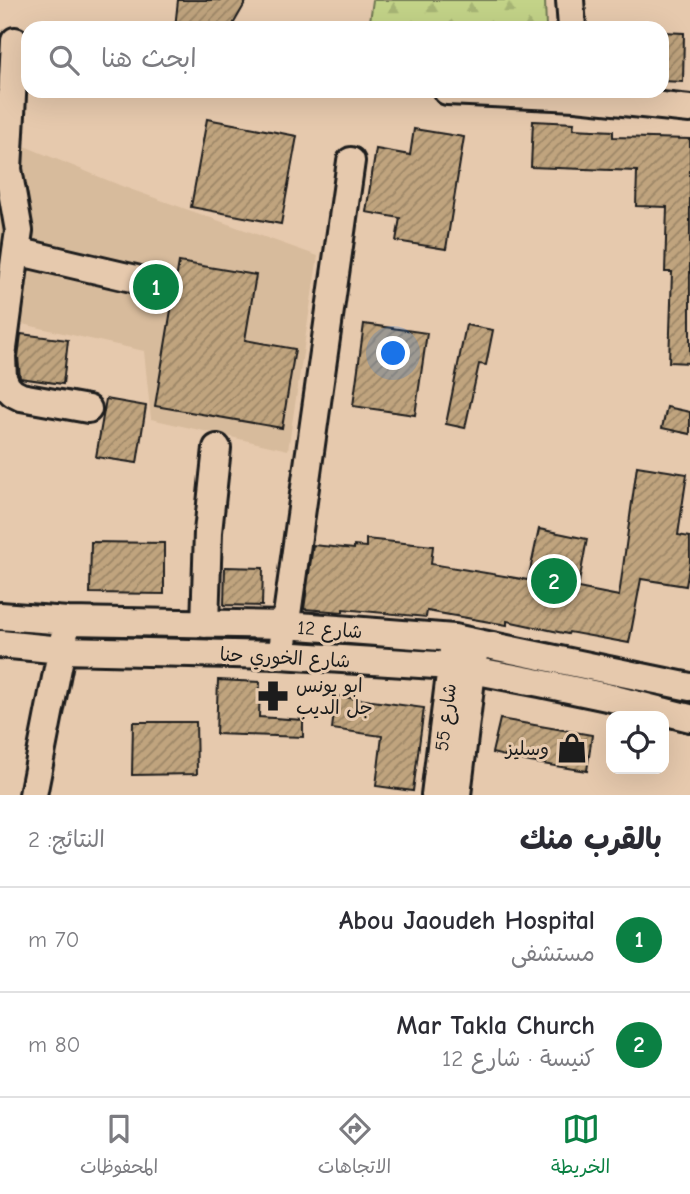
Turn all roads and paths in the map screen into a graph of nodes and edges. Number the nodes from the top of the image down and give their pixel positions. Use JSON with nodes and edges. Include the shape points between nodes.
{"nodes":[{"id":1,"x":570,"y":0,"type":"edge"},
{"id":2,"x":572,"y":21,"type":"edge"},
{"id":3,"x":14,"y":41,"type":"edge"},
{"id":4,"x":608,"y":98,"type":"edge"},
{"id":5,"x":690,"y":108,"type":"edge"},
{"id":6,"x":351,"y":161,"type":"dead end"},
{"id":7,"x":16,"y":251,"type":"junction"},
{"id":8,"x":136,"y":279,"type":"dead end"},
{"id":9,"x":88,"y":410,"type":"dead end"},
{"id":10,"x":217,"y":448,"type":"dead end"},
{"id":11,"x":0,"y":616,"type":"edge"},
{"id":12,"x":68,"y":621,"type":"junction"},
{"id":13,"x":205,"y":624,"type":"junction"},
{"id":14,"x":286,"y":625,"type":"junction"},
{"id":15,"x":465,"y":640,"type":"junction"},
{"id":16,"x":0,"y":644,"type":"edge"},
{"id":17,"x":62,"y":650,"type":"junction"},
{"id":18,"x":280,"y":655,"type":"junction"},
{"id":19,"x":462,"y":668,"type":"junction"},
{"id":20,"x":690,"y":687,"type":"edge"},
{"id":21,"x":690,"y":718,"type":"edge"},
{"id":22,"x":33,"y":795,"type":"edge"},
{"id":23,"x":435,"y":795,"type":"edge"},
{"id":24,"x":457,"y":795,"type":"edge"}],
"edges":[{"from":1,"to":2,"type":"street"},
{"from":3,"to":7,"type":"street","via":[[8,169],[19,231]]},
{"from":4,"to":5,"type":"street"},
{"from":6,"to":14,"type":"street"},
{"from":7,"to":8,"type":"street"},
{"from":7,"to":9,"type":"street","via":[[2,356],[7,387],[21,397]]},
{"from":10,"to":13,"type":"street"},
{"from":11,"to":12,"type":"street","name":"شارع 12"},
{"from":12,"to":13,"type":"street","name":"شارع 12"},
{"from":12,"to":17,"type":"street"},
{"from":13,"to":14,"type":"street","name":"شارع 12"},
{"from":14,"to":15,"type":"street","name":"شارع 12"},
{"from":14,"to":18,"type":"street"},
{"from":15,"to":19,"type":"street","name":"شارع 55"},
{"from":15,"to":20,"type":"street","name":"شارع 12"},
{"from":16,"to":17,"type":"street","name":"شارع الخوري حنا"},
{"from":17,"to":18,"type":"street","name":"شارع الخوري حنا"},
{"from":17,"to":22,"type":"street"},
{"from":18,"to":19,"type":"street","name":"شارع الخوري حنا"},
{"from":19,"to":21,"type":"street","name":"شارع الخوري حنا"},
{"from":19,"to":23,"type":"street","name":"شارع 55"},
{"from":19,"to":24,"type":"street","name":"شارع 55"}]}
